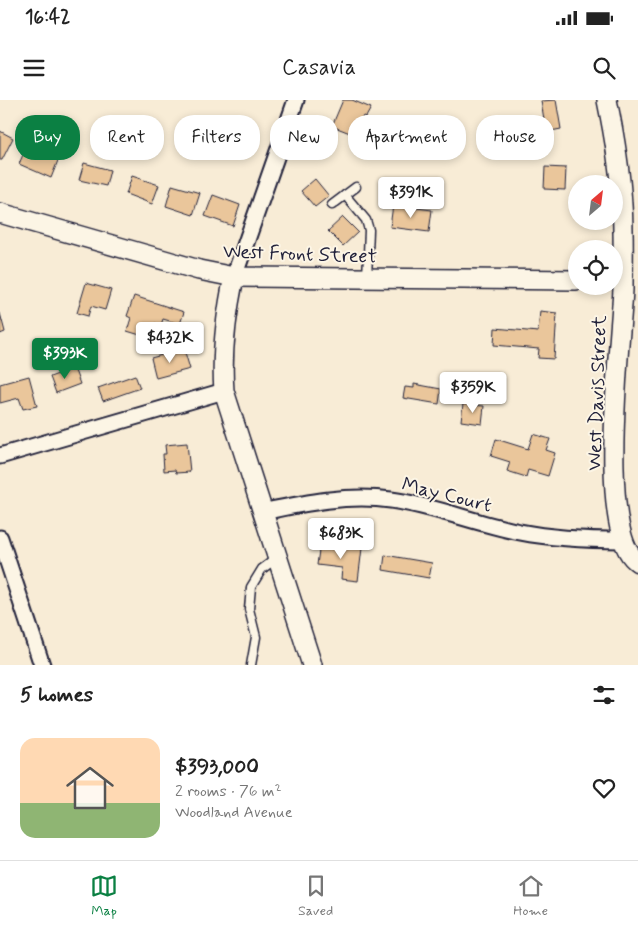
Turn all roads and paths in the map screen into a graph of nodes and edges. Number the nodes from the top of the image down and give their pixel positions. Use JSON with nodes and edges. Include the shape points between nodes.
{"nodes":[{"id":1,"x":296,"y":100,"type":"edge"},
{"id":2,"x":607,"y":100,"type":"edge"},
{"id":3,"x":356,"y":187,"type":"dead end"},
{"id":4,"x":345,"y":195,"type":"junction"},
{"id":5,"x":332,"y":206,"type":"dead end"},
{"id":6,"x":0,"y":214,"type":"edge"},
{"id":7,"x":234,"y":277,"type":"junction"},
{"id":8,"x":367,"y":278,"type":"junction"},
{"id":9,"x":568,"y":280,"type":"edge"},
{"id":10,"x":625,"y":289,"type":"edge"},
{"id":11,"x":224,"y":391,"type":"junction"},
{"id":12,"x":0,"y":456,"type":"edge"},
{"id":13,"x":262,"y":512,"type":"junction"},
{"id":14,"x":0,"y":538,"type":"edge"},
{"id":15,"x":623,"y":540,"type":"junction"},
{"id":16,"x":277,"y":558,"type":"junction"},
{"id":17,"x":638,"y":562,"type":"edge"},
{"id":18,"x":42,"y":665,"type":"edge"},
{"id":19,"x":251,"y":665,"type":"edge"},
{"id":20,"x":312,"y":665,"type":"edge"}],
"edges":[{"from":1,"to":7,"type":"street"},
{"from":2,"to":10,"type":"street","name":"West Davis Street","via":[[622,205]]},
{"from":3,"to":4,"type":"lane"},
{"from":4,"to":5,"type":"lane"},
{"from":4,"to":8,"type":"lane","via":[[366,220],[369,230]]},
{"from":6,"to":7,"type":"street","name":"West Front Street"},
{"from":7,"to":8,"type":"street","name":"West Front Street"},
{"from":7,"to":11,"type":"street","via":[[222,362]]},
{"from":8,"to":9,"type":"street","name":"West Front Street"},
{"from":10,"to":15,"type":"street","name":"West Davis Street","via":[[613,460]]},
{"from":11,"to":12,"type":"street"},
{"from":11,"to":13,"type":"street"},
{"from":13,"to":15,"type":"street","name":"May Court","via":[[326,499],[391,500],[520,532],[571,540]]},
{"from":13,"to":16,"type":"street"},
{"from":14,"to":18,"type":"street"},
{"from":15,"to":17,"type":"street","name":"West Davis Street","via":[[632,559]]},
{"from":16,"to":19,"type":"lane","via":[[262,569],[251,586],[248,609],[256,638]]},
{"from":16,"to":20,"type":"street"}]}
